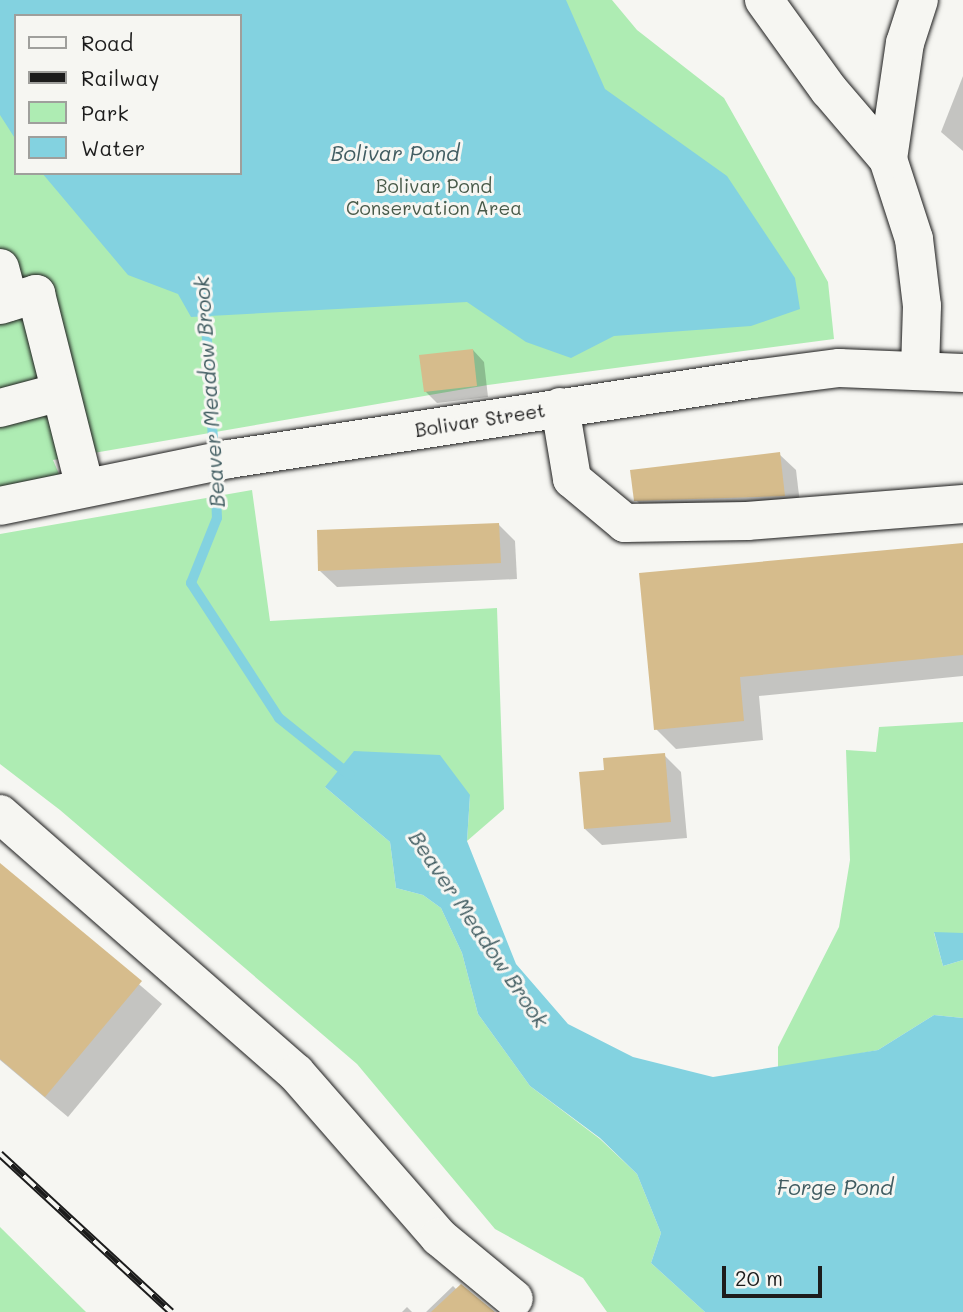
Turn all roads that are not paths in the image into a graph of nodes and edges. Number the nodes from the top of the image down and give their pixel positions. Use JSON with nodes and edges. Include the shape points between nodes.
{"nodes":[{"id":1,"x":764,"y":0,"type":"edge"},
{"id":2,"x":919,"y":0,"type":"edge"},
{"id":3,"x":888,"y":159,"type":"junction"},
{"id":4,"x":3,"y":292,"type":"edge"},
{"id":5,"x":920,"y":370,"type":"junction"},
{"id":6,"x":963,"y":373,"type":"edge"},
{"id":7,"x":60,"y":392,"type":"junction"},
{"id":8,"x":560,"y":407,"type":"junction"},
{"id":9,"x":0,"y":408,"type":"edge"},
{"id":10,"x":85,"y":488,"type":"junction"},
{"id":11,"x":963,"y":504,"type":"edge"},
{"id":12,"x":0,"y":506,"type":"edge"},
{"id":13,"x":0,"y":814,"type":"edge"},
{"id":14,"x":514,"y":1299,"type":"dead end"}],
"edges":[{"from":1,"to":3,"type":"street","via":[[829,90]]},
{"from":2,"to":3,"type":"street","via":[[905,43]]},
{"from":3,"to":5,"type":"street","via":[[914,239],[922,306]]},
{"from":4,"to":7,"type":"street","via":[[36,294]]},
{"from":5,"to":6,"type":"street","name":"Bolivar Street"},
{"from":5,"to":8,"type":"street","name":"Bolivar Street","via":[[839,368]]},
{"from":7,"to":9,"type":"street"},
{"from":7,"to":10,"type":"street"},
{"from":8,"to":10,"type":"street","name":"Bolivar Street","via":[[215,462]]},
{"from":8,"to":11,"type":"street","via":[[572,479],[625,523],[747,521]]},
{"from":10,"to":12,"type":"street","name":"Bolivar Street"},
{"from":13,"to":14,"type":"street","via":[[296,1073],[439,1237]]}]}
